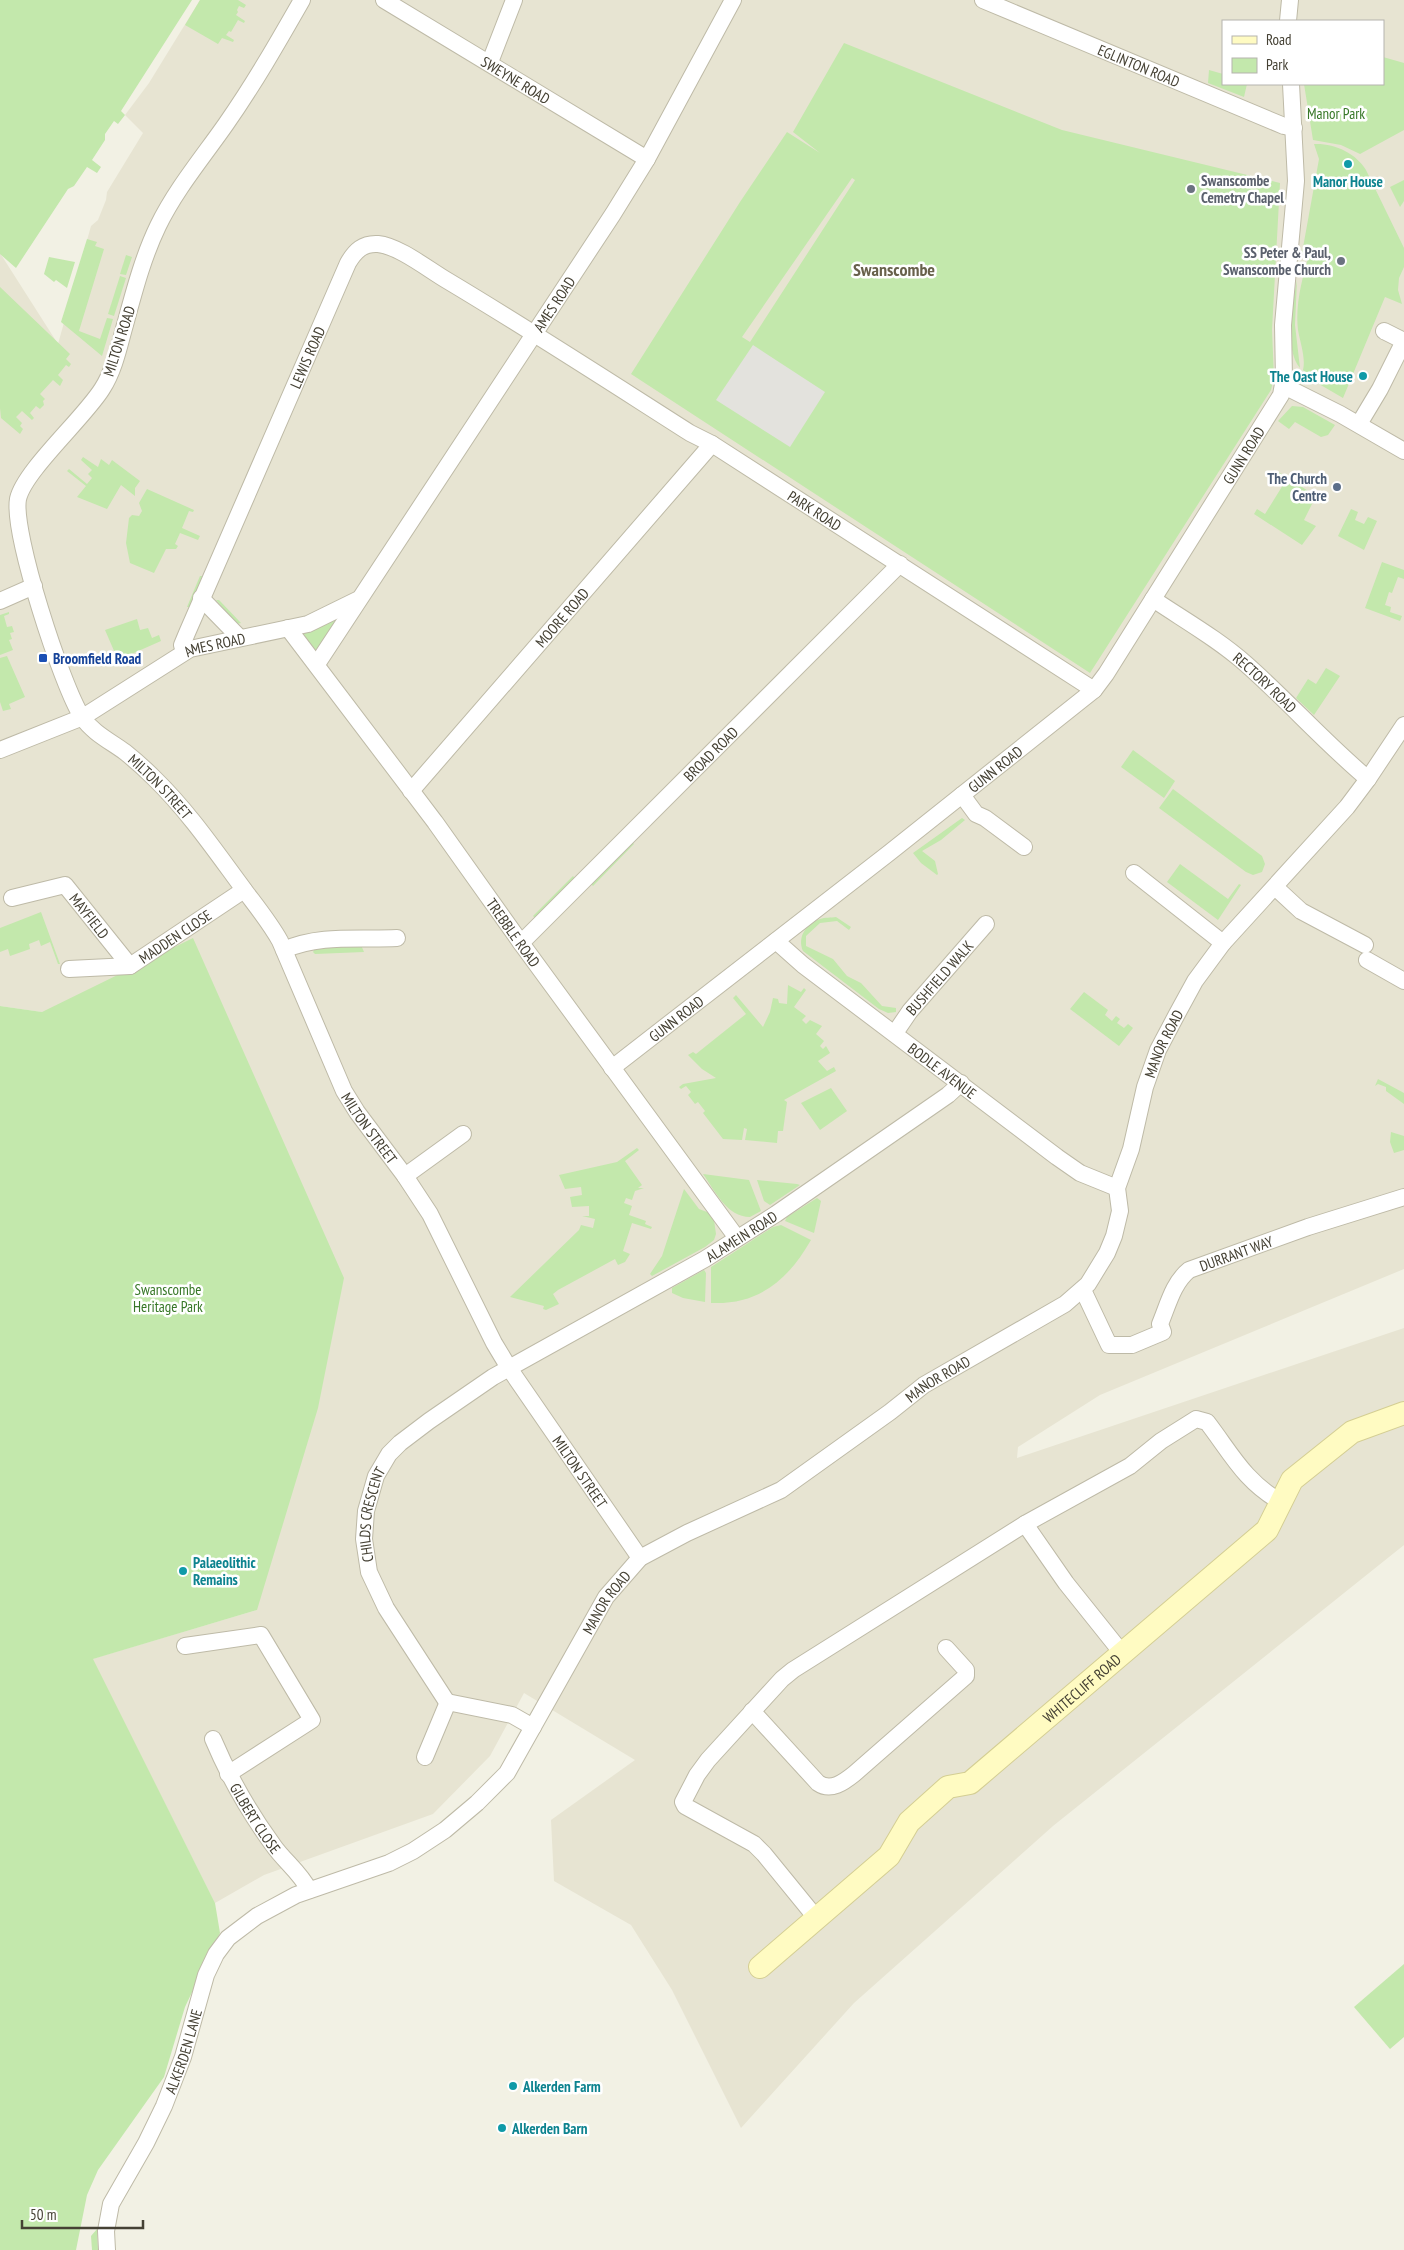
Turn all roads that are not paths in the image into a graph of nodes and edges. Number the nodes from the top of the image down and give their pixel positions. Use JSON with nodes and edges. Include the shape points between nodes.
{"nodes":[{"id":1,"x":302,"y":0,"type":"edge"},
{"id":2,"x":384,"y":0,"type":"edge"},
{"id":3,"x":514,"y":0,"type":"edge"},
{"id":4,"x":733,"y":0,"type":"edge"},
{"id":5,"x":983,"y":0,"type":"edge"},
{"id":6,"x":1290,"y":0,"type":"edge"},
{"id":7,"x":1288,"y":20,"type":"edge"},
{"id":8,"x":490,"y":62,"type":"junction"},
{"id":9,"x":1291,"y":85,"type":"edge"},
{"id":10,"x":1294,"y":128,"type":"junction"},
{"id":11,"x":647,"y":159,"type":"junction"},
{"id":12,"x":1384,"y":331,"type":"dead end"},
{"id":13,"x":534,"y":334,"type":"junction"},
{"id":14,"x":1404,"y":341,"type":"edge"},
{"id":15,"x":1284,"y":386,"type":"junction"},
{"id":16,"x":1359,"y":424,"type":"junction"},
{"id":17,"x":712,"y":444,"type":"junction"},
{"id":18,"x":1404,"y":451,"type":"edge"},
{"id":19,"x":900,"y":564,"type":"junction"},
{"id":20,"x":34,"y":586,"type":"junction"},
{"id":21,"x":201,"y":598,"type":"junction"},
{"id":22,"x":359,"y":599,"type":"junction"},
{"id":23,"x":1153,"y":599,"type":"junction"},
{"id":24,"x":0,"y":601,"type":"edge"},
{"id":25,"x":288,"y":628,"type":"junction"},
{"id":26,"x":239,"y":637,"type":"junction"},
{"id":27,"x":184,"y":652,"type":"junction"},
{"id":28,"x":317,"y":664,"type":"junction"},
{"id":29,"x":1094,"y":690,"type":"junction"},
{"id":30,"x":83,"y":717,"type":"junction"},
{"id":31,"x":1404,"y":725,"type":"edge"},
{"id":32,"x":0,"y":750,"type":"edge"},
{"id":33,"x":1368,"y":779,"type":"junction"},
{"id":34,"x":411,"y":790,"type":"junction"},
{"id":35,"x":962,"y":795,"type":"junction"},
{"id":36,"x":1024,"y":847,"type":"dead end"},
{"id":37,"x":1134,"y":873,"type":"dead end"},
{"id":38,"x":1275,"y":887,"type":"junction"},
{"id":39,"x":244,"y":890,"type":"junction"},
{"id":40,"x":12,"y":898,"type":"dead end"},
{"id":41,"x":986,"y":924,"type":"dead end"},
{"id":42,"x":397,"y":938,"type":"dead end"},
{"id":43,"x":776,"y":941,"type":"junction"},
{"id":44,"x":521,"y":943,"type":"junction"},
{"id":45,"x":1223,"y":943,"type":"junction"},
{"id":46,"x":284,"y":950,"type":"junction"},
{"id":47,"x":130,"y":966,"type":"junction"},
{"id":48,"x":69,"y":969,"type":"dead end"},
{"id":49,"x":1404,"y":981,"type":"edge"},
{"id":50,"x":895,"y":1033,"type":"junction"},
{"id":51,"x":612,"y":1068,"type":"junction"},
{"id":52,"x":960,"y":1083,"type":"junction"},
{"id":53,"x":463,"y":1134,"type":"dead end"},
{"id":54,"x":405,"y":1176,"type":"junction"},
{"id":55,"x":1117,"y":1188,"type":"junction"},
{"id":56,"x":1404,"y":1197,"type":"edge"},
{"id":57,"x":737,"y":1238,"type":"junction"},
{"id":58,"x":1083,"y":1290,"type":"junction"},
{"id":59,"x":509,"y":1368,"type":"junction"},
{"id":60,"x":1404,"y":1413,"type":"edge"},
{"id":61,"x":1281,"y":1502,"type":"junction"},
{"id":62,"x":1025,"y":1524,"type":"junction"},
{"id":63,"x":640,"y":1558,"type":"junction"},
{"id":64,"x":185,"y":1646,"type":"dead end"},
{"id":65,"x":946,"y":1648,"type":"dead end"},
{"id":66,"x":1122,"y":1653,"type":"junction"},
{"id":67,"x":448,"y":1702,"type":"junction"},
{"id":68,"x":752,"y":1711,"type":"junction"},
{"id":69,"x":534,"y":1727,"type":"junction"},
{"id":70,"x":212,"y":1739,"type":"dead end"},
{"id":71,"x":425,"y":1757,"type":"dead end"},
{"id":72,"x":228,"y":1774,"type":"junction"},
{"id":73,"x":309,"y":1890,"type":"junction"},
{"id":74,"x":817,"y":1918,"type":"junction"},
{"id":75,"x":760,"y":1967,"type":"dead end"},
{"id":76,"x":107,"y":2250,"type":"edge"}],
"edges":[{"from":1,"to":20,"type":"street","name":"MILTON ROAD","via":[[254,80],[158,226],[104,387],[21,491],[18,517]]},
{"from":2,"to":8,"type":"street","name":"SWEYNE ROAD"},
{"from":3,"to":8,"type":"street"},
{"from":4,"to":11,"type":"street","name":"AMES ROAD"},
{"from":5,"to":10,"type":"street","name":"EGLINTON ROAD","via":[[1221,101]]},
{"from":6,"to":7,"type":"street"},
{"from":8,"to":11,"type":"street","name":"SWEYNE ROAD"},
{"from":9,"to":10,"type":"street"},
{"from":10,"to":15,"type":"street","via":[[1296,189],[1283,325]]},
{"from":11,"to":13,"type":"street","name":"AMES ROAD"},
{"from":12,"to":14,"type":"street"},
{"from":13,"to":17,"type":"street","name":"PARK ROAD"},
{"from":13,"to":21,"type":"street","name":"LEWIS ROAD","via":[[391,248],[372,244],[358,249],[344,274]]},
{"from":13,"to":22,"type":"street","name":"AMES ROAD"},
{"from":14,"to":16,"type":"street"},
{"from":15,"to":16,"type":"street"},
{"from":15,"to":23,"type":"street","name":"GUNN ROAD","via":[[1275,407]]},
{"from":16,"to":18,"type":"street"},
{"from":17,"to":19,"type":"street","name":"PARK ROAD"},
{"from":17,"to":34,"type":"street","name":"MOORE ROAD"},
{"from":19,"to":29,"type":"street","name":"PARK ROAD"},
{"from":19,"to":44,"type":"street","name":"BROAD ROAD"},
{"from":20,"to":24,"type":"street"},
{"from":20,"to":30,"type":"street","name":"MILTON ROAD","via":[[68,686]]},
{"from":21,"to":26,"type":"street"},
{"from":21,"to":27,"type":"street","name":"LEWIS ROAD","via":[[182,645]]},
{"from":22,"to":25,"type":"street","name":"AMES ROAD","via":[[321,619]]},
{"from":22,"to":28,"type":"street","name":"AMES ROAD"},
{"from":23,"to":29,"type":"street","name":"GUNN ROAD"},
{"from":23,"to":33,"type":"street","name":"RECTORY ROAD","via":[[1247,664]]},
{"from":25,"to":26,"type":"street","name":"AMES ROAD"},
{"from":25,"to":28,"type":"street","name":"TREBBLE ROAD"},
{"from":26,"to":27,"type":"street","name":"AMES ROAD"},
{"from":27,"to":30,"type":"street","name":"AMES ROAD"},
{"from":28,"to":34,"type":"street","name":"TREBBLE ROAD"},
{"from":29,"to":35,"type":"street","name":"GUNN ROAD"},
{"from":30,"to":32,"type":"street","name":"AMES ROAD"},
{"from":30,"to":39,"type":"street","name":"MILTON STREET","via":[[94,731],[127,754],[160,784],[222,856]]},
{"from":31,"to":33,"type":"street","name":"MANOR ROAD"},
{"from":33,"to":38,"type":"street","name":"MANOR ROAD"},
{"from":34,"to":44,"type":"street","name":"TREBBLE ROAD"},
{"from":35,"to":36,"type":"street","via":[[973,812]]},
{"from":35,"to":43,"type":"street","name":"GUNN ROAD"},
{"from":37,"to":45,"type":"street"},
{"from":38,"to":45,"type":"street","name":"MANOR ROAD"},
{"from":38,"to":49,"type":"street","via":[[1299,909]]},
{"from":39,"to":46,"type":"street","name":"MILTON STREET","via":[[272,926]]},
{"from":39,"to":47,"type":"street","name":"MADDEN CLOSE"},
{"from":40,"to":47,"type":"street","name":"MAYFIELD","via":[[65,884]]},
{"from":41,"to":50,"type":"street","name":"BUSHFIELD WALK","via":[[910,1011]]},
{"from":42,"to":46,"type":"street","via":[[320,940]]},
{"from":43,"to":50,"type":"street","name":"BODLE AVENUE"},
{"from":43,"to":51,"type":"street","name":"GUNN ROAD"},
{"from":44,"to":51,"type":"street","name":"TREBBLE ROAD"},
{"from":45,"to":55,"type":"street","name":"MANOR ROAD","via":[[1196,981],[1158,1050]]},
{"from":46,"to":54,"type":"street","name":"MILTON STREET","via":[[344,1091]]},
{"from":47,"to":48,"type":"street","name":"MADDEN CLOSE"},
{"from":50,"to":52,"type":"street","name":"BODLE AVENUE"},
{"from":51,"to":57,"type":"street","name":"TREBBLE ROAD"},
{"from":52,"to":55,"type":"street","name":"BODLE AVENUE","via":[[1080,1173]]},
{"from":52,"to":57,"type":"street","name":"ALAMEIN ROAD","via":[[934,1106]]},
{"from":53,"to":54,"type":"street"},
{"from":54,"to":59,"type":"street","name":"MILTON STREET","via":[[439,1230],[465,1287]]},
{"from":55,"to":58,"type":"street","name":"MANOR ROAD","via":[[1120,1211],[1114,1236],[1102,1263]]},
{"from":56,"to":58,"type":"street","name":"DURRANT WAY","via":[[1189,1270],[1174,1290],[1160,1324],[1163,1332],[1132,1345],[1109,1345]]},
{"from":57,"to":59,"type":"street","name":"ALAMEIN ROAD"},
{"from":58,"to":63,"type":"street","name":"MANOR ROAD","via":[[924,1385],[781,1490]]},
{"from":59,"to":63,"type":"street","name":"MILTON STREET"},
{"from":59,"to":67,"type":"street","name":"CHILDS CRESCENT","via":[[394,1448],[378,1471],[366,1511],[364,1539],[372,1582],[400,1632]]},
{"from":60,"to":61,"type":"street","name":"WHITECLIFF ROAD","via":[[1356,1430],[1338,1442],[1292,1480]]},
{"from":61,"to":62,"type":"street","via":[[1253,1482],[1207,1422],[1199,1419],[1160,1441],[1130,1466]]},
{"from":61,"to":66,"type":"street","name":"WHITECLIFF ROAD","via":[[1267,1530]]},
{"from":62,"to":66,"type":"street","via":[[1066,1583]]},
{"from":62,"to":68,"type":"street","via":[[793,1670]]},
{"from":63,"to":69,"type":"street","name":"MANOR ROAD","via":[[606,1597]]},
{"from":64,"to":72,"type":"street","via":[[261,1635],[312,1720]]},
{"from":65,"to":68,"type":"street","via":[[966,1670],[966,1676],[854,1774],[837,1785],[826,1787],[818,1783]]},
{"from":66,"to":74,"type":"street","name":"WHITECLIFF ROAD","via":[[970,1783],[948,1787],[909,1822],[889,1856]]},
{"from":67,"to":69,"type":"street","via":[[510,1715]]},
{"from":67,"to":71,"type":"street"},
{"from":68,"to":74,"type":"street","via":[[708,1760],[683,1802],[760,1850]]},
{"from":69,"to":73,"type":"street","name":"MANOR ROAD","via":[[499,1782],[437,1836],[389,1863]]},
{"from":70,"to":72,"type":"street","name":"GILBERT CLOSE"},
{"from":72,"to":73,"type":"street","name":"GILBERT CLOSE","via":[[265,1834]]},
{"from":73,"to":76,"type":"street","name":"ALKERDEN LANE","via":[[246,1923],[228,1938],[216,1954],[199,1993],[168,2097],[111,2204],[106,2226]]},
{"from":74,"to":75,"type":"street","name":"WHITECLIFF ROAD"}]}
